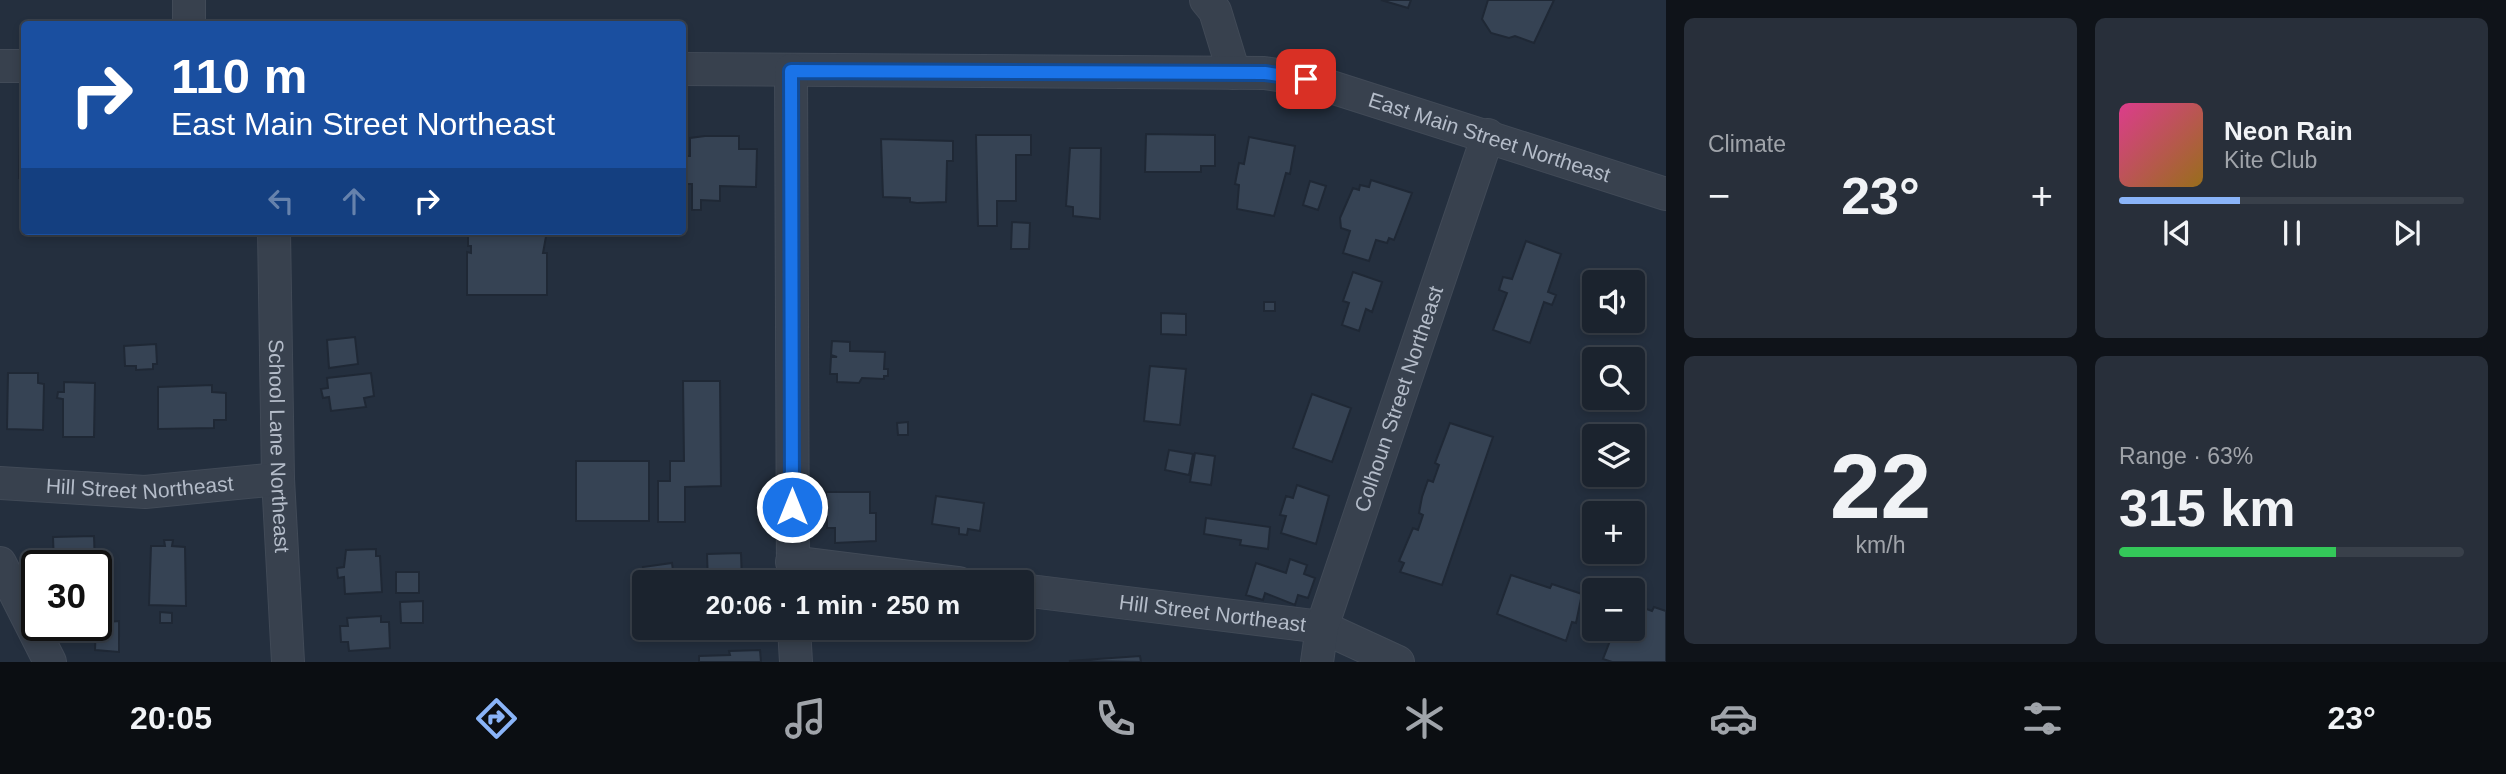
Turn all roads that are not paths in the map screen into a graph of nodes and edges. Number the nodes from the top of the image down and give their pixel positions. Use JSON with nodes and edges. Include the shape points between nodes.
{"nodes":[{"id":1,"x":189,"y":0,"type":"edge"},
{"id":2,"x":1206,"y":0,"type":"edge"},
{"id":3,"x":189,"y":21,"type":"edge"},
{"id":4,"x":21,"y":65,"type":"edge"},
{"id":5,"x":0,"y":66,"type":"edge"},
{"id":6,"x":686,"y":69,"type":"edge"},
{"id":7,"x":791,"y":71,"type":"junction"},
{"id":8,"x":1234,"y":73,"type":"junction"},
{"id":9,"x":1488,"y":135,"type":"junction"},
{"id":10,"x":1666,"y":194,"type":"edge"},
{"id":11,"x":274,"y":235,"type":"edge"},
{"id":12,"x":278,"y":479,"type":"junction"},
{"id":13,"x":0,"y":483,"type":"edge"},
{"id":14,"x":0,"y":563,"type":"edge"},
{"id":15,"x":792,"y":570,"type":"edge"},
{"id":16,"x":1034,"y":592,"type":"edge"},
{"id":17,"x":1322,"y":628,"type":"junction"},
{"id":18,"x":795,"y":640,"type":"edge"},
{"id":19,"x":50,"y":662,"type":"edge"},
{"id":20,"x":288,"y":662,"type":"edge"},
{"id":21,"x":796,"y":662,"type":"edge"},
{"id":22,"x":1317,"y":662,"type":"edge"},
{"id":23,"x":1398,"y":662,"type":"edge"}],
"edges":[{"from":1,"to":3,"type":"street"},
{"from":2,"to":8,"type":"street","via":[[1215,11]]},
{"from":4,"to":5,"type":"street"},
{"from":6,"to":7,"type":"street","name":"East Main Street Northeast"},
{"from":7,"to":8,"type":"street","name":"East Main Street Northeast"},
{"from":7,"to":15,"type":"street"},
{"from":8,"to":9,"type":"street","name":"East Main Street Northeast","via":[[1306,79]]},
{"from":9,"to":10,"type":"street","name":"East Main Street Northeast"},
{"from":9,"to":17,"type":"street","name":"Colhoun Street Northeast"},
{"from":11,"to":12,"type":"street","name":"School Lane Northeast"},
{"from":12,"to":13,"type":"street","name":"Hill Street Northeast","via":[[145,492]]},
{"from":12,"to":20,"type":"street","name":"School Lane Northeast"},
{"from":14,"to":19,"type":"street"},
{"from":16,"to":17,"type":"street","name":"Hill Street Northeast"},
{"from":17,"to":22,"type":"street","name":"Colhoun Street Northeast"},
{"from":17,"to":23,"type":"street","name":"Hill Street Northeast"},
{"from":18,"to":21,"type":"street"}]}
